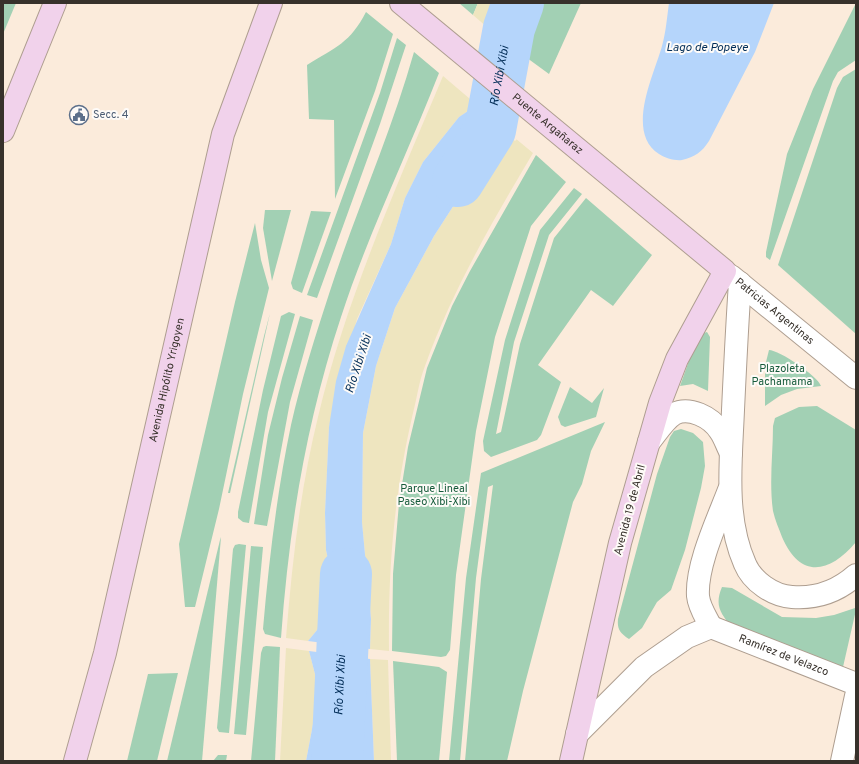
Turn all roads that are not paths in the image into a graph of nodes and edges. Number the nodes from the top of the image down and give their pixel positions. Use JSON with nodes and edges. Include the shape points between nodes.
{"nodes":[{"id":1,"x":55,"y":3,"type":"edge"},
{"id":2,"x":271,"y":3,"type":"edge"},
{"id":3,"x":401,"y":3,"type":"edge"},
{"id":4,"x":3,"y":131,"type":"edge"},
{"id":5,"x":693,"y":246,"type":"joint"},
{"id":6,"x":732,"y":277,"type":"junction"},
{"id":7,"x":856,"y":378,"type":"edge"},
{"id":8,"x":648,"y":442,"type":"junction"},
{"id":9,"x":731,"y":454,"type":"junction"},
{"id":10,"x":730,"y":485,"type":"junction"},
{"id":11,"x":856,"y":575,"type":"edge"},
{"id":12,"x":711,"y":627,"type":"junction"},
{"id":13,"x":856,"y":684,"type":"edge"},
{"id":14,"x":856,"y":696,"type":"edge"},
{"id":15,"x":577,"y":734,"type":"junction"},
{"id":16,"x":75,"y":761,"type":"edge"},
{"id":17,"x":571,"y":761,"type":"edge"},
{"id":18,"x":842,"y":761,"type":"edge"}],
"edges":[{"from":1,"to":4,"type":"main road"},
{"from":2,"to":16,"type":"main road","name":"Avenida Hipólito Yrigoyen","via":[[224,134],[105,653]]},
{"from":3,"to":5,"type":"main road","name":"Puente Argañaraz"},
{"from":5,"to":6,"type":"main road","name":"Patricias Argentinas"},
{"from":6,"to":7,"type":"street","name":"Patricias Argentinas"},
{"from":6,"to":8,"type":"main road","name":"Avenida 19 de Abril","via":[[677,359]]},
{"from":6,"to":9,"type":"street"},
{"from":8,"to":9,"type":"street","via":[[672,415],[684,410],[698,414],[717,427]]},
{"from":8,"to":15,"type":"main road","name":"Avenida 19 de Abril","via":[[620,543]]},
{"from":9,"to":10,"type":"street"},
{"from":10,"to":11,"type":"street","via":[[739,547],[745,565],[760,584],[772,592],[787,597],[802,598],[832,592]]},
{"from":10,"to":12,"type":"street","via":[[699,574],[698,596]]},
{"from":12,"to":13,"type":"street","name":"Ramírez de Velazco"},
{"from":12,"to":15,"type":"street","via":[[687,637],[644,666]]},
{"from":14,"to":18,"type":"street"},
{"from":15,"to":17,"type":"main road","name":"Avenida 19 de Abril"}]}
